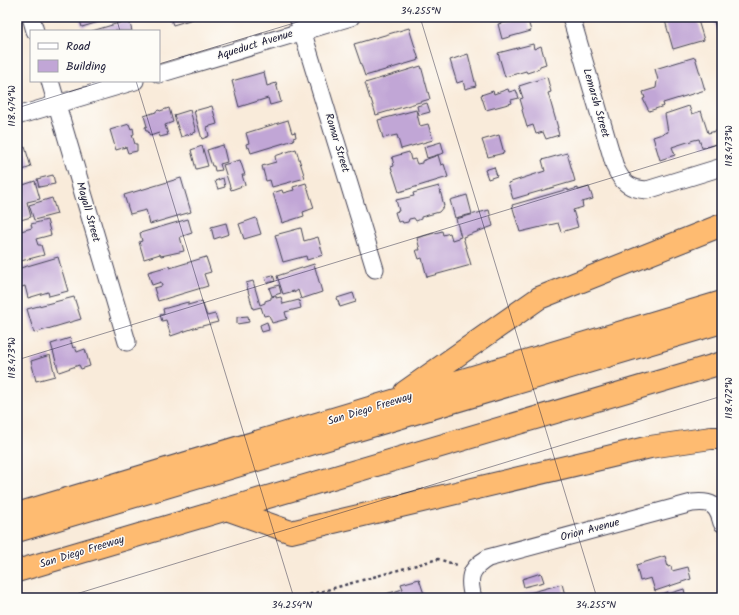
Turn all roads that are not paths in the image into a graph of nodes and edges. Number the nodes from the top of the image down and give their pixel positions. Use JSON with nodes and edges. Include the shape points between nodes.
{"nodes":[{"id":1,"x":31,"y":17,"type":"edge"},
{"id":2,"x":351,"y":17,"type":"edge"},
{"id":3,"x":571,"y":17,"type":"edge"},
{"id":4,"x":300,"y":24,"type":"edge"},
{"id":5,"x":35,"y":30,"type":"edge"},
{"id":6,"x":160,"y":74,"type":"edge"},
{"id":7,"x":50,"y":82,"type":"edge"},
{"id":8,"x":132,"y":82,"type":"edge"},
{"id":9,"x":57,"y":105,"type":"junction"},
{"id":10,"x":17,"y":116,"type":"edge"},
{"id":11,"x":722,"y":167,"type":"edge"},
{"id":12,"x":722,"y":226,"type":"edge"},
{"id":13,"x":375,"y":269,"type":"dead end"},
{"id":14,"x":722,"y":302,"type":"edge"},
{"id":15,"x":722,"y":322,"type":"edge"},
{"id":16,"x":722,"y":335,"type":"edge"},
{"id":17,"x":127,"y":342,"type":"dead end"},
{"id":18,"x":722,"y":362,"type":"edge"},
{"id":19,"x":389,"y":403,"type":"junction"},
{"id":20,"x":722,"y":438,"type":"edge"},
{"id":21,"x":226,"y":509,"type":"junction"},
{"id":22,"x":17,"y":514,"type":"edge"},
{"id":23,"x":722,"y":523,"type":"edge"},
{"id":24,"x":17,"y":531,"type":"edge"},
{"id":25,"x":17,"y":544,"type":"edge"},
{"id":26,"x":17,"y":571,"type":"edge"},
{"id":27,"x":474,"y":598,"type":"edge"}],
"edges":[{"from":1,"to":5,"type":"street"},
{"from":2,"to":4,"type":"street","name":"Aqueduct Avenue"},
{"from":3,"to":11,"type":"street","name":"Lemarsh Street","via":[[619,177],[629,186],[647,190]]},
{"from":4,"to":6,"type":"street","name":"Aqueduct Avenue"},
{"from":4,"to":13,"type":"street","name":"Romar Street"},
{"from":7,"to":9,"type":"street","name":"Mayall Street"},
{"from":8,"to":9,"type":"street"},
{"from":9,"to":10,"type":"street"},
{"from":9,"to":17,"type":"street","name":"Mayall Street"},
{"from":12,"to":19,"type":"highway","via":[[539,298]]},
{"from":14,"to":19,"type":"highway","name":"San Diego Freeway"},
{"from":15,"to":24,"type":"highway"},
{"from":16,"to":25,"type":"highway"},
{"from":18,"to":21,"type":"highway","name":"San Diego Freeway"},
{"from":19,"to":22,"type":"highway","name":"San Diego Freeway"},
{"from":20,"to":21,"type":"highway","via":[[650,447],[291,532]]},
{"from":21,"to":26,"type":"highway","name":"San Diego Freeway"},
{"from":23,"to":27,"type":"street","name":"Orion Avenue","via":[[719,512],[712,504],[692,503],[488,558],[472,571],[469,584]]}]}
